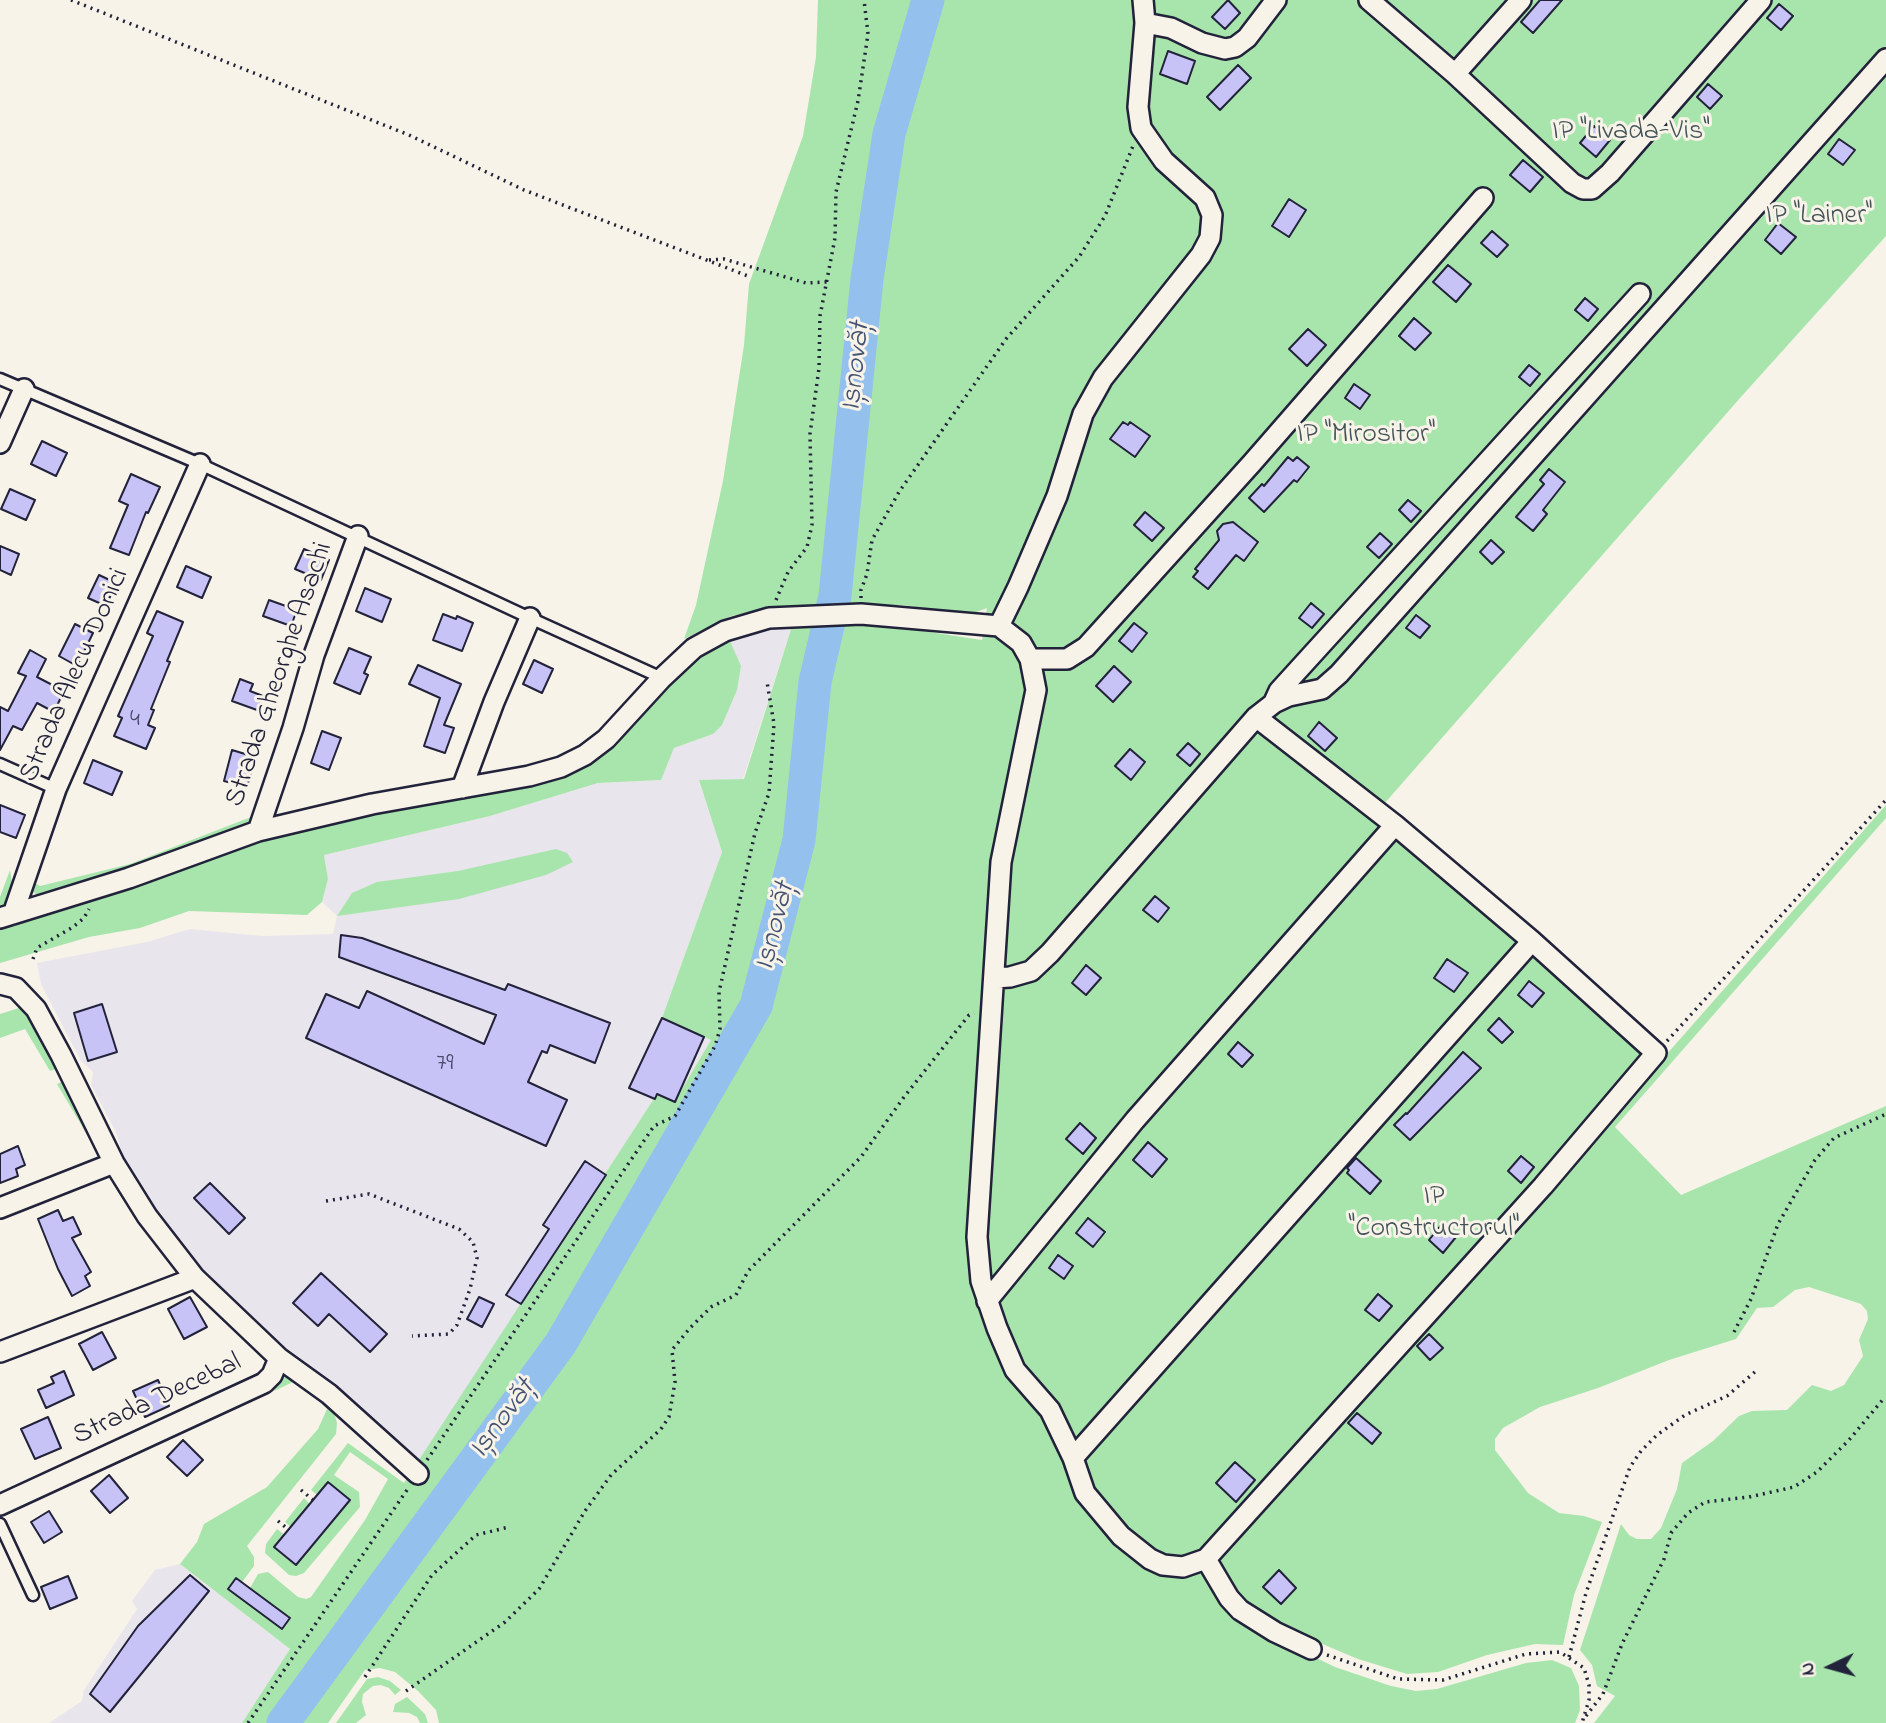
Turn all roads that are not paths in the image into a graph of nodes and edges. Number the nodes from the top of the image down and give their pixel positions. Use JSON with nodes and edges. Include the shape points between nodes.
{"nodes":[{"id":1,"x":1143,"y":0,"type":"edge"},
{"id":2,"x":1276,"y":0,"type":"edge"},
{"id":3,"x":1369,"y":0,"type":"edge"},
{"id":4,"x":1521,"y":0,"type":"edge"},
{"id":5,"x":1761,"y":0,"type":"edge"},
{"id":6,"x":1145,"y":23,"type":"junction"},
{"id":7,"x":1886,"y":59,"type":"edge"},
{"id":8,"x":1455,"y":74,"type":"junction"},
{"id":9,"x":1483,"y":198,"type":"dead end"},
{"id":10,"x":1640,"y":293,"type":"dead end"},
{"id":11,"x":0,"y":379,"type":"edge"},
{"id":12,"x":24,"y":389,"type":"junction"},
{"id":13,"x":0,"y":443,"type":"edge"},
{"id":14,"x":200,"y":464,"type":"junction"},
{"id":15,"x":358,"y":536,"type":"junction"},
{"id":16,"x":530,"y":618,"type":"junction"},
{"id":17,"x":999,"y":626,"type":"junction"},
{"id":18,"x":1030,"y":659,"type":"junction"},
{"id":19,"x":662,"y":677,"type":"junction"},
{"id":20,"x":1274,"y":703,"type":"junction"},
{"id":21,"x":1256,"y":717,"type":"junction"},
{"id":22,"x":0,"y":764,"type":"edge"},
{"id":23,"x":462,"y":788,"type":"junction"},
{"id":24,"x":56,"y":789,"type":"junction"},
{"id":25,"x":1395,"y":825,"type":"junction"},
{"id":26,"x":258,"y":831,"type":"junction"},
{"id":27,"x":7,"y":916,"type":"edge"},
{"id":28,"x":1532,"y":941,"type":"junction"},
{"id":29,"x":994,"y":978,"type":"junction"},
{"id":30,"x":0,"y":984,"type":"edge"},
{"id":31,"x":114,"y":1163,"type":"junction"},
{"id":32,"x":0,"y":1208,"type":"edge"},
{"id":33,"x":195,"y":1278,"type":"junction"},
{"id":34,"x":987,"y":1301,"type":"junction"},
{"id":35,"x":0,"y":1352,"type":"edge"},
{"id":36,"x":279,"y":1358,"type":"junction"},
{"id":37,"x":1073,"y":1458,"type":"junction"},
{"id":38,"x":418,"y":1474,"type":"road end"},
{"id":39,"x":0,"y":1505,"type":"edge"},
{"id":40,"x":0,"y":1524,"type":"edge"},
{"id":41,"x":1206,"y":1559,"type":"junction"},
{"id":42,"x":33,"y":1595,"type":"dead end"},
{"id":43,"x":1311,"y":1649,"type":"road end"}],
"edges":[{"from":1,"to":6,"type":"street"},
{"from":2,"to":6,"type":"street","via":[[1247,38],[1225,49]]},
{"from":3,"to":8,"type":"street"},
{"from":4,"to":8,"type":"street"},
{"from":5,"to":8,"type":"street","via":[[1592,189],[1572,183]]},
{"from":6,"to":17,"type":"street","via":[[1138,107],[1141,128],[1164,161],[1205,198],[1212,215],[1210,238],[1096,390]]},
{"from":7,"to":20,"type":"street","via":[[1339,674],[1322,689]]},
{"from":9,"to":18,"type":"street","via":[[1086,648],[1067,659]]},
{"from":10,"to":20,"type":"street","via":[[1279,691]]},
{"from":11,"to":12,"type":"lane"},
{"from":12,"to":13,"type":"street"},
{"from":12,"to":14,"type":"lane"},
{"from":14,"to":15,"type":"lane"},
{"from":14,"to":24,"type":"street","name":"Strada Alecu Donici"},
{"from":15,"to":16,"type":"lane"},
{"from":15,"to":26,"type":"street","name":"Strada Gheorghe Asachi"},
{"from":16,"to":19,"type":"lane"},
{"from":16,"to":23,"type":"street"},
{"from":17,"to":18,"type":"street","via":[[1021,643]]},
{"from":17,"to":19,"type":"street","via":[[861,614],[769,618],[725,631],[694,648]]},
{"from":18,"to":29,"type":"street","via":[[1037,690],[1001,862]]},
{"from":19,"to":23,"type":"street","via":[[606,739],[585,755],[529,776]]},
{"from":20,"to":21,"type":"street"},
{"from":21,"to":25,"type":"street"},
{"from":21,"to":29,"type":"street","via":[[1050,953],[1031,971]]},
{"from":22,"to":24,"type":"lane"},
{"from":23,"to":26,"type":"street"},
{"from":24,"to":27,"type":"street","name":"Strada Alecu Donici"},
{"from":25,"to":28,"type":"street"},
{"from":25,"to":34,"type":"street","via":[[1135,1120]]},
{"from":26,"to":27,"type":"street"},
{"from":28,"to":37,"type":"street"},
{"from":28,"to":41,"type":"street","via":[[1656,1053],[1543,1186]]},
{"from":29,"to":34,"type":"street","via":[[977,1237]]},
{"from":30,"to":31,"type":"street","via":[[16,988],[36,1009]]},
{"from":31,"to":32,"type":"street"},
{"from":31,"to":33,"type":"street","via":[[147,1216]]},
{"from":33,"to":35,"type":"street"},
{"from":33,"to":36,"type":"street"},
{"from":34,"to":37,"type":"street","via":[[1015,1370],[1050,1410]]},
{"from":36,"to":38,"type":"street","name":"Strada Decebal","via":[[329,1394]]},
{"from":36,"to":39,"type":"street","name":"Strada Decebal","via":[[264,1383]]},
{"from":37,"to":41,"type":"street","via":[[1085,1493],[1121,1536],[1150,1559],[1183,1567]]},
{"from":40,"to":42,"type":"lane"},
{"from":41,"to":43,"type":"street","via":[[1240,1610]]}]}
